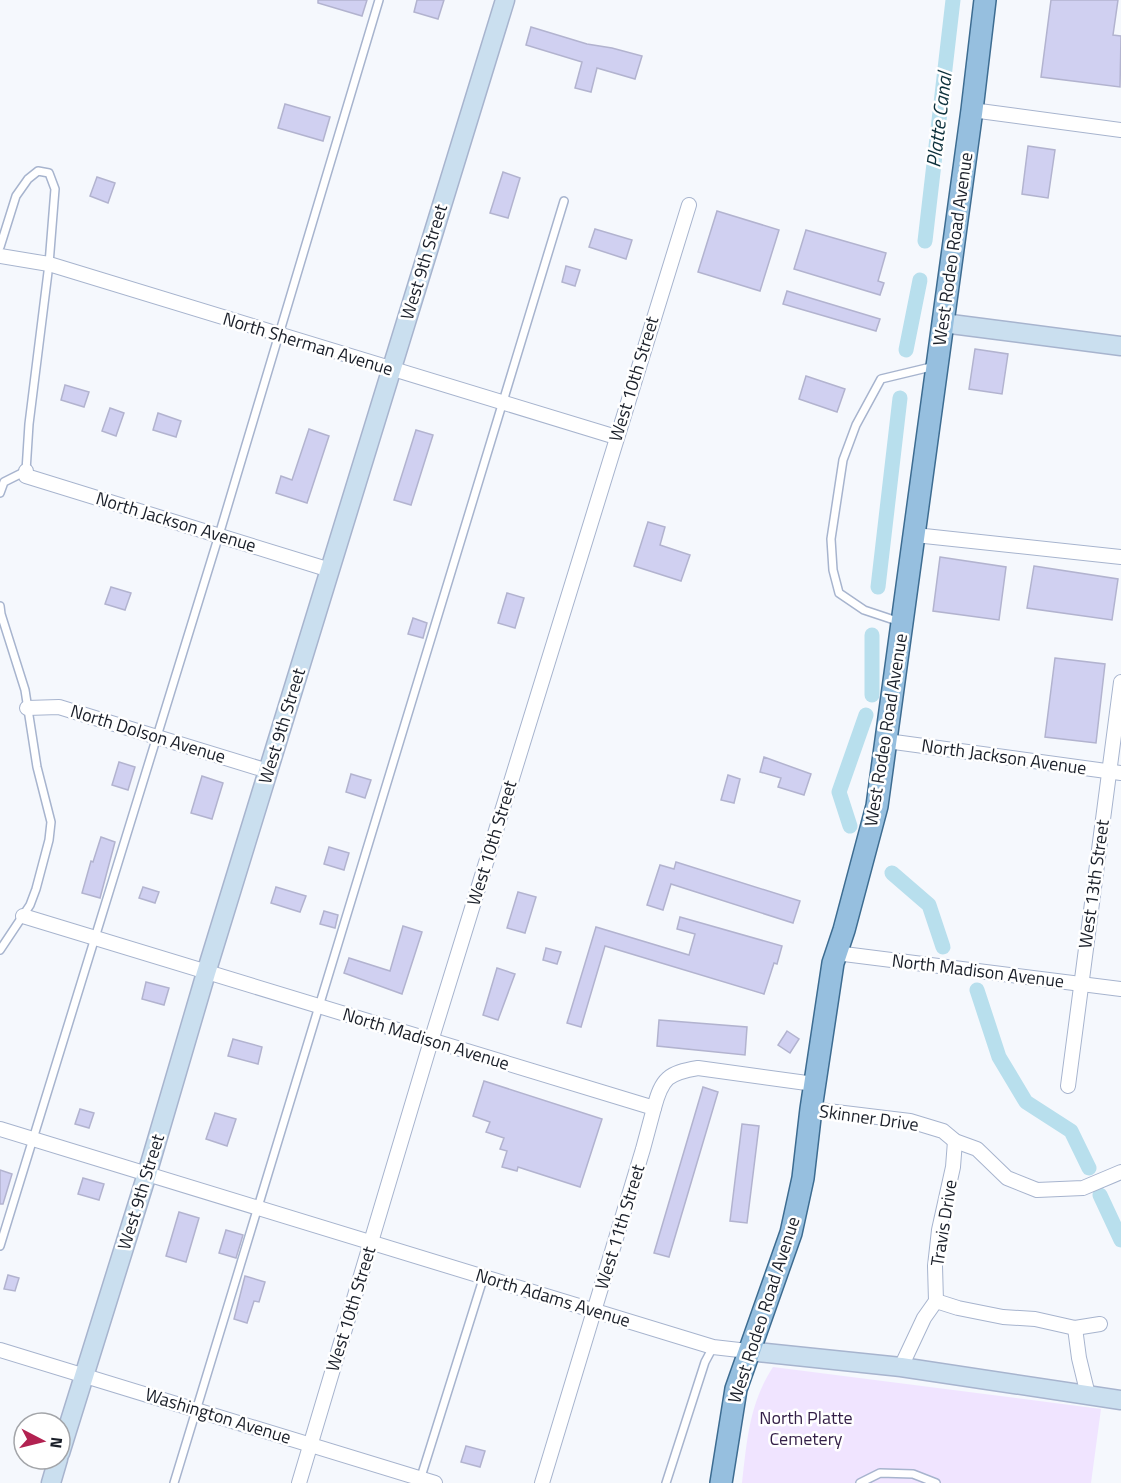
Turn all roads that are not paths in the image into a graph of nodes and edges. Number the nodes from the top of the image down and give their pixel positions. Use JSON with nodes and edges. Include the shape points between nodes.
{"nodes":[{"id":1,"x":379,"y":0,"type":"edge"},
{"id":2,"x":505,"y":0,"type":"edge"},
{"id":3,"x":985,"y":0,"type":"edge"},
{"id":4,"x":972,"y":110,"type":"junction"},
{"id":5,"x":1121,"y":130,"type":"edge"},
{"id":6,"x":564,"y":201,"type":"dead end"},
{"id":7,"x":689,"y":205,"type":"dead end"},
{"id":8,"x":0,"y":247,"type":"edge"},
{"id":9,"x":0,"y":256,"type":"edge"},
{"id":10,"x":49,"y":264,"type":"junction"},
{"id":11,"x":943,"y":324,"type":"junction"},
{"id":12,"x":280,"y":335,"type":"junction"},
{"id":13,"x":1121,"y":346,"type":"edge"},
{"id":14,"x":937,"y":365,"type":"junction"},
{"id":15,"x":391,"y":369,"type":"junction"},
{"id":16,"x":503,"y":403,"type":"junction"},
{"id":17,"x":615,"y":437,"type":"junction"},
{"id":18,"x":26,"y":471,"type":"junction"},
{"id":19,"x":0,"y":493,"type":"edge"},
{"id":20,"x":219,"y":535,"type":"junction"},
{"id":21,"x":915,"y":535,"type":"junction"},
{"id":22,"x":1121,"y":558,"type":"edge"},
{"id":23,"x":330,"y":570,"type":"junction"},
{"id":24,"x":0,"y":606,"type":"edge"},
{"id":25,"x":903,"y":623,"type":"junction"},
{"id":26,"x":1121,"y":682,"type":"edge"},
{"id":27,"x":27,"y":708,"type":"junction"},
{"id":28,"x":157,"y":736,"type":"junction"},
{"id":29,"x":887,"y":741,"type":"junction"},
{"id":30,"x":268,"y":771,"type":"junction"},
{"id":31,"x":1115,"y":772,"type":"edge"},
{"id":32,"x":23,"y":916,"type":"junction"},
{"id":33,"x":94,"y":939,"type":"junction"},
{"id":34,"x":0,"y":950,"type":"edge"},
{"id":35,"x":836,"y":953,"type":"junction"},
{"id":36,"x":206,"y":973,"type":"junction"},
{"id":37,"x":1081,"y":984,"type":"junction"},
{"id":38,"x":1121,"y":989,"type":"edge"},
{"id":39,"x":319,"y":1007,"type":"junction"},
{"id":40,"x":431,"y":1041,"type":"junction"},
{"id":41,"x":814,"y":1084,"type":"junction"},
{"id":42,"x":1068,"y":1086,"type":"dead end"},
{"id":43,"x":654,"y":1108,"type":"junction"},
{"id":44,"x":810,"y":1109,"type":"junction"},
{"id":45,"x":0,"y":1129,"type":"edge"},
{"id":46,"x":32,"y":1139,"type":"junction"},
{"id":47,"x":955,"y":1141,"type":"junction"},
{"id":48,"x":1121,"y":1172,"type":"edge"},
{"id":49,"x":147,"y":1174,"type":"junction"},
{"id":50,"x":258,"y":1208,"type":"junction"},
{"id":51,"x":371,"y":1242,"type":"junction"},
{"id":52,"x":0,"y":1246,"type":"edge"},
{"id":53,"x":484,"y":1276,"type":"junction"},
{"id":54,"x":936,"y":1301,"type":"junction"},
{"id":55,"x":595,"y":1310,"type":"junction"},
{"id":56,"x":1100,"y":1324,"type":"dead end"},
{"id":57,"x":1075,"y":1328,"type":"junction"},
{"id":58,"x":713,"y":1347,"type":"junction"},
{"id":59,"x":0,"y":1350,"type":"edge"},
{"id":60,"x":748,"y":1351,"type":"junction"},
{"id":61,"x":901,"y":1367,"type":"junction"},
{"id":62,"x":83,"y":1375,"type":"junction"},
{"id":63,"x":1088,"y":1395,"type":"junction"},
{"id":64,"x":1121,"y":1400,"type":"edge"},
{"id":65,"x":196,"y":1410,"type":"junction"},
{"id":66,"x":72,"y":1412,"type":"edge"},
{"id":67,"x":310,"y":1445,"type":"junction"},
{"id":68,"x":420,"y":1481,"type":"edge"},
{"id":69,"x":174,"y":1483,"type":"edge"},
{"id":70,"x":298,"y":1483,"type":"edge"},
{"id":71,"x":435,"y":1483,"type":"edge"},
{"id":72,"x":542,"y":1483,"type":"edge"},
{"id":73,"x":666,"y":1483,"type":"edge"},
{"id":74,"x":721,"y":1483,"type":"edge"},
{"id":75,"x":860,"y":1483,"type":"edge"},
{"id":76,"x":936,"y":1483,"type":"edge"}],
"edges":[{"from":1,"to":12,"type":"lane"},
{"from":2,"to":15,"type":"street","name":"West 9th Street"},
{"from":3,"to":4,"type":"main road","name":"West Rodeo Road Avenue"},
{"from":4,"to":5,"type":"street"},
{"from":4,"to":11,"type":"main road","name":"West Rodeo Road Avenue"},
{"from":6,"to":16,"type":"lane"},
{"from":7,"to":17,"type":"street","name":"West 10th Street"},
{"from":8,"to":10,"type":"lane","via":[[16,196],[38,171],[49,173],[55,189]]},
{"from":9,"to":10,"type":"street","name":"North Sherman Avenue"},
{"from":10,"to":12,"type":"street","name":"North Sherman Avenue"},
{"from":10,"to":18,"type":"lane"},
{"from":11,"to":13,"type":"street"},
{"from":11,"to":14,"type":"main road","name":"West Rodeo Road Avenue"},
{"from":12,"to":15,"type":"street","name":"North Sherman Avenue"},
{"from":12,"to":20,"type":"lane"},
{"from":14,"to":21,"type":"main road","name":"West Rodeo Road Avenue"},
{"from":14,"to":25,"type":"lane","via":[[881,379],[856,424],[843,460],[831,539],[839,592],[864,610]]},
{"from":15,"to":16,"type":"street","name":"North Sherman Avenue"},
{"from":15,"to":23,"type":"street","name":"West 9th Street"},
{"from":16,"to":17,"type":"street","name":"North Sherman Avenue"},
{"from":16,"to":39,"type":"lane"},
{"from":17,"to":40,"type":"street","name":"West 10th Street"},
{"from":18,"to":19,"type":"lane","via":[[4,483]]},
{"from":18,"to":20,"type":"street","name":"North Jackson Avenue","via":[[26,476]]},
{"from":20,"to":23,"type":"street","name":"North Jackson Avenue"},
{"from":20,"to":28,"type":"lane"},
{"from":21,"to":22,"type":"street"},
{"from":21,"to":25,"type":"main road","name":"West Rodeo Road Avenue"},
{"from":23,"to":30,"type":"street","name":"West 9th Street"},
{"from":24,"to":27,"type":"lane"},
{"from":25,"to":29,"type":"main road","name":"West Rodeo Road Avenue"},
{"from":26,"to":31,"type":"street","name":"West 13th Street"},
{"from":27,"to":28,"type":"street","name":"North Dolson Avenue","via":[[59,707]]},
{"from":27,"to":32,"type":"lane","via":[[51,822],[36,889]]},
{"from":28,"to":30,"type":"street","name":"North Dolson Avenue"},
{"from":28,"to":33,"type":"lane"},
{"from":29,"to":31,"type":"street","name":"North Jackson Avenue"},
{"from":29,"to":35,"type":"main road","name":"West Rodeo Road Avenue","via":[[878,807]]},
{"from":30,"to":36,"type":"street","name":"West 9th Street"},
{"from":31,"to":37,"type":"street","name":"West 13th Street"},
{"from":32,"to":33,"type":"street","name":"North Madison Avenue"},
{"from":32,"to":34,"type":"lane"},
{"from":33,"to":36,"type":"street","name":"North Madison Avenue"},
{"from":33,"to":46,"type":"lane"},
{"from":35,"to":37,"type":"street","name":"North Madison Avenue"},
{"from":35,"to":41,"type":"main road","name":"West Rodeo Road Avenue"},
{"from":36,"to":39,"type":"street","name":"North Madison Avenue"},
{"from":36,"to":49,"type":"street","name":"West 9th Street"},
{"from":37,"to":38,"type":"street","name":"North Madison Avenue"},
{"from":37,"to":42,"type":"street","name":"West 13th Street"},
{"from":39,"to":40,"type":"street","name":"North Madison Avenue"},
{"from":39,"to":50,"type":"lane"},
{"from":40,"to":43,"type":"street","name":"North Madison Avenue"},
{"from":40,"to":51,"type":"street","name":"West 10th Street"},
{"from":41,"to":43,"type":"street","via":[[698,1068],[666,1077]]},
{"from":41,"to":44,"type":"main road","name":"West Rodeo Road Avenue"},
{"from":43,"to":55,"type":"street","name":"West 11th Street"},
{"from":44,"to":47,"type":"street","name":"Skinner Drive","via":[[910,1121],[943,1131]]},
{"from":44,"to":60,"type":"main road","name":"West Rodeo Road Avenue","via":[[803,1178],[791,1233]]},
{"from":45,"to":46,"type":"street","name":"North Adams Avenue"},
{"from":46,"to":49,"type":"street","name":"North Adams Avenue"},
{"from":46,"to":52,"type":"lane"},
{"from":47,"to":48,"type":"street","name":"Skinner Drive","via":[[977,1149],[1007,1178],[1038,1191],[1083,1188]]},
{"from":47,"to":54,"type":"street","name":"Travis Drive","via":[[939,1230]]},
{"from":49,"to":50,"type":"street","name":"North Adams Avenue"},
{"from":49,"to":62,"type":"street","name":"West 9th Street"},
{"from":50,"to":51,"type":"street","name":"North Adams Avenue"},
{"from":50,"to":65,"type":"lane"},
{"from":51,"to":53,"type":"street","name":"North Adams Avenue"},
{"from":51,"to":67,"type":"street","name":"West 10th Street"},
{"from":53,"to":55,"type":"street","name":"North Adams Avenue"},
{"from":53,"to":68,"type":"lane"},
{"from":54,"to":57,"type":"street"},
{"from":54,"to":61,"type":"street"},
{"from":55,"to":58,"type":"street","name":"North Adams Avenue"},
{"from":55,"to":72,"type":"street","name":"West 11th Street"},
{"from":56,"to":57,"type":"street"},
{"from":57,"to":63,"type":"street"},
{"from":58,"to":60,"type":"street","name":"North Adams Avenue"},
{"from":58,"to":73,"type":"lane"},
{"from":59,"to":62,"type":"street","name":"Washington Avenue"},
{"from":60,"to":61,"type":"street","name":"North Adams Avenue"},
{"from":60,"to":74,"type":"main road","name":"West Rodeo Road Avenue","via":[[736,1389]]},
{"from":61,"to":63,"type":"street","name":"North Adams Avenue"},
{"from":62,"to":65,"type":"street","name":"Washington Avenue"},
{"from":62,"to":66,"type":"street","name":"West 9th Street"},
{"from":63,"to":64,"type":"street","name":"North Adams Avenue"},
{"from":65,"to":67,"type":"street","name":"Washington Avenue"},
{"from":65,"to":69,"type":"lane"},
{"from":67,"to":68,"type":"street","name":"Washington Avenue"},
{"from":67,"to":70,"type":"street","name":"West 10th Street"},
{"from":68,"to":71,"type":"street","name":"Washington Avenue"},
{"from":75,"to":76,"type":"lane","via":[[880,1473],[913,1474]]}]}
